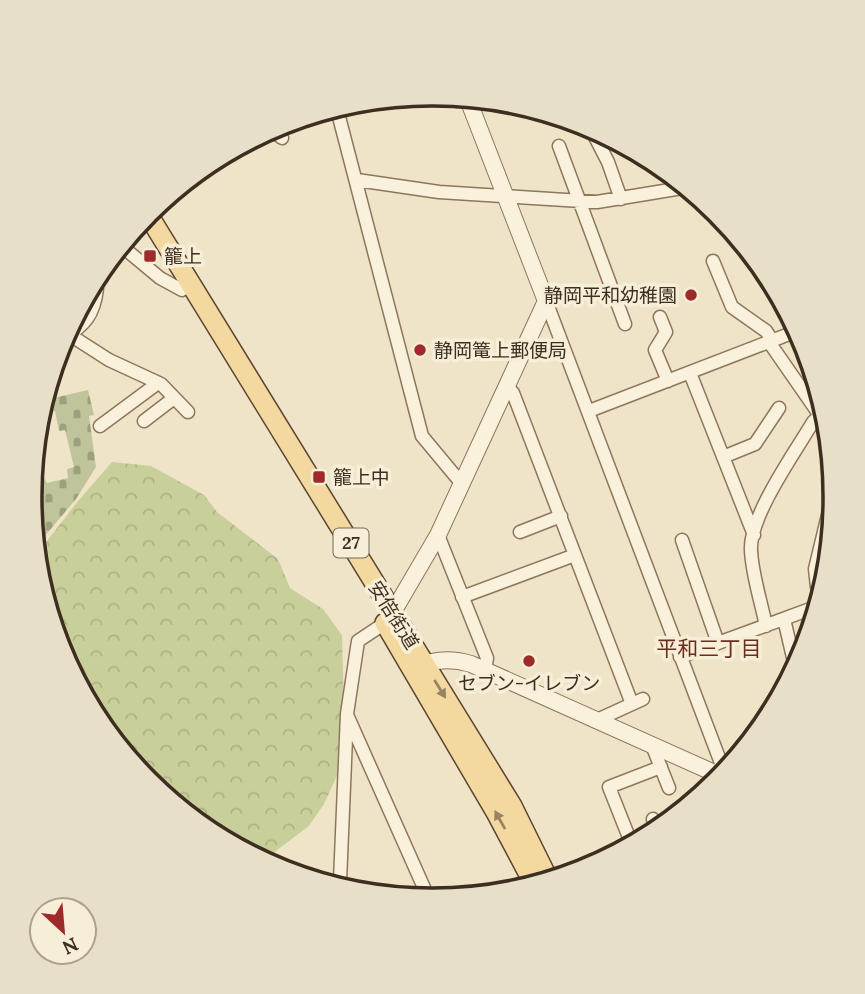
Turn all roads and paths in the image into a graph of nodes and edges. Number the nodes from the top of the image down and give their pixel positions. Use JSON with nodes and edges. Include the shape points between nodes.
{"nodes":[{"id":1,"x":472,"y":109,"type":"edge"},
{"id":2,"x":339,"y":118,"type":"edge"},
{"id":3,"x":599,"y":144,"type":"edge"},
{"id":4,"x":559,"y":146,"type":"dead end"},
{"id":5,"x":357,"y":180,"type":"junction"},
{"id":6,"x":670,"y":187,"type":"edge"},
{"id":7,"x":505,"y":196,"type":"junction"},
{"id":8,"x":621,"y":199,"type":"junction"},
{"id":9,"x":581,"y":201,"type":"junction"},
{"id":10,"x":153,"y":224,"type":"edge"},
{"id":11,"x":146,"y":232,"type":"edge"},
{"id":12,"x":129,"y":252,"type":"edge"},
{"id":13,"x":713,"y":261,"type":"dead end"},
{"id":14,"x":182,"y":290,"type":"junction"},
{"id":15,"x":96,"y":299,"type":"edge"},
{"id":16,"x":546,"y":301,"type":"junction"},
{"id":17,"x":660,"y":317,"type":"dead end"},
{"id":18,"x":83,"y":322,"type":"edge"},
{"id":19,"x":625,"y":324,"type":"dead end"},
{"id":20,"x":787,"y":335,"type":"edge"},
{"id":21,"x":770,"y":341,"type":"junction"},
{"id":22,"x":75,"y":342,"type":"edge"},
{"id":23,"x":690,"y":373,"type":"junction"},
{"id":24,"x":668,"y":381,"type":"junction"},
{"id":25,"x":158,"y":383,"type":"junction"},
{"id":26,"x":507,"y":386,"type":"junction"},
{"id":27,"x":174,"y":398,"type":"junction"},
{"id":28,"x":812,"y":404,"type":"edge"},
{"id":29,"x":779,"y":408,"type":"dead end"},
{"id":30,"x":589,"y":411,"type":"junction"},
{"id":31,"x":188,"y":412,"type":"dead end"},
{"id":32,"x":815,"y":420,"type":"edge"},
{"id":33,"x":144,"y":421,"type":"dead end"},
{"id":34,"x":100,"y":426,"type":"dead end"},
{"id":35,"x":723,"y":457,"type":"junction"},
{"id":36,"x":462,"y":484,"type":"junction"},
{"id":37,"x":561,"y":516,"type":"junction"},
{"id":38,"x":520,"y":532,"type":"dead end"},
{"id":39,"x":754,"y":535,"type":"junction"},
{"id":40,"x":438,"y":536,"type":"junction"},
{"id":41,"x":682,"y":540,"type":"dead end"},
{"id":42,"x":820,"y":549,"type":"edge"},
{"id":43,"x":575,"y":555,"type":"junction"},
{"id":44,"x":815,"y":572,"type":"edge"},
{"id":45,"x":462,"y":597,"type":"junction"},
{"id":46,"x":806,"y":611,"type":"edge"},
{"id":47,"x":389,"y":617,"type":"junction"},
{"id":48,"x":784,"y":619,"type":"junction"},
{"id":49,"x":766,"y":626,"type":"junction"},
{"id":50,"x":718,"y":643,"type":"junction"},
{"id":51,"x":791,"y":651,"type":"edge"},
{"id":52,"x":680,"y":657,"type":"junction"},
{"id":53,"x":417,"y":666,"type":"junction"},
{"id":54,"x":485,"y":670,"type":"junction"},
{"id":55,"x":347,"y":714,"type":"junction"},
{"id":56,"x":597,"y":720,"type":"junction"},
{"id":57,"x":652,"y":745,"type":"junction"},
{"id":58,"x":720,"y":761,"type":"edge"},
{"id":59,"x":661,"y":767,"type":"junction"},
{"id":60,"x":711,"y":771,"type":"edge"},
{"id":61,"x":669,"y":788,"type":"dead end"},
{"id":62,"x":628,"y":835,"type":"edge"},
{"id":63,"x":544,"y":871,"type":"edge"},
{"id":64,"x":529,"y":875,"type":"edge"},
{"id":65,"x":340,"y":876,"type":"edge"},
{"id":66,"x":424,"y":888,"type":"edge"}],
"edges":[{"from":1,"to":7,"type":"street"},
{"from":2,"to":5,"type":"street"},
{"from":3,"to":8,"type":"street"},
{"from":4,"to":9,"type":"street"},
{"from":5,"to":7,"type":"street"},
{"from":5,"to":36,"type":"street","via":[[422,436]]},
{"from":6,"to":8,"type":"street"},
{"from":7,"to":9,"type":"street"},
{"from":7,"to":16,"type":"street"},
{"from":8,"to":9,"type":"street"},
{"from":9,"to":19,"type":"street"},
{"from":10,"to":47,"type":"main road","name":"安倍街道","number":"27"},
{"from":11,"to":14,"type":"main road","name":"安倍街道","number":"27"},
{"from":12,"to":14,"type":"street"},
{"from":13,"to":21,"type":"street","via":[[732,307],[766,331]]},
{"from":14,"to":47,"type":"main road","name":"安倍街道","number":"27"},
{"from":15,"to":18,"type":"street","via":[[91,315]]},
{"from":16,"to":26,"type":"street"},
{"from":16,"to":30,"type":"street"},
{"from":17,"to":24,"type":"street","via":[[666,332],[655,350]]},
{"from":20,"to":21,"type":"street"},
{"from":21,"to":23,"type":"street"},
{"from":21,"to":28,"type":"street"},
{"from":22,"to":25,"type":"street"},
{"from":23,"to":24,"type":"street"},
{"from":23,"to":35,"type":"street"},
{"from":24,"to":30,"type":"street"},
{"from":25,"to":27,"type":"street"},
{"from":25,"to":34,"type":"street"},
{"from":26,"to":36,"type":"street"},
{"from":26,"to":37,"type":"street"},
{"from":27,"to":31,"type":"street"},
{"from":27,"to":33,"type":"street"},
{"from":29,"to":35,"type":"street","via":[[755,444]]},
{"from":30,"to":52,"type":"street"},
{"from":32,"to":39,"type":"street","via":[[770,494]]},
{"from":35,"to":39,"type":"street"},
{"from":36,"to":40,"type":"street"},
{"from":37,"to":38,"type":"street"},
{"from":37,"to":43,"type":"street"},
{"from":39,"to":49,"type":"street","via":[[751,555]]},
{"from":40,"to":45,"type":"street"},
{"from":40,"to":47,"type":"street"},
{"from":41,"to":50,"type":"street"},
{"from":42,"to":44,"type":"street"},
{"from":43,"to":45,"type":"street"},
{"from":43,"to":56,"type":"street","via":[[637,702]]},
{"from":45,"to":54,"type":"street","via":[[486,658]]},
{"from":46,"to":48,"type":"street"},
{"from":47,"to":53,"type":"main road","name":"安倍街道","number":"27"},
{"from":47,"to":55,"type":"street","via":[[358,641]]},
{"from":48,"to":49,"type":"street"},
{"from":48,"to":51,"type":"street"},
{"from":49,"to":50,"type":"street"},
{"from":50,"to":52,"type":"street"},
{"from":52,"to":58,"type":"street"},
{"from":53,"to":54,"type":"street","via":[[458,660]]},
{"from":53,"to":63,"type":"main road","name":"安倍街道","number":"27","one_way":true,"via":[[512,806]]},
{"from":64,"to":53,"type":"main road","name":"安倍街道","number":"27","one_way":true},
{"from":54,"to":56,"type":"street"},
{"from":55,"to":65,"type":"street"},
{"from":55,"to":66,"type":"street"},
{"from":56,"to":57,"type":"street"},
{"from":57,"to":59,"type":"street"},
{"from":57,"to":60,"type":"street"},
{"from":59,"to":61,"type":"street"},
{"from":59,"to":62,"type":"street","via":[[609,787]]}]}
